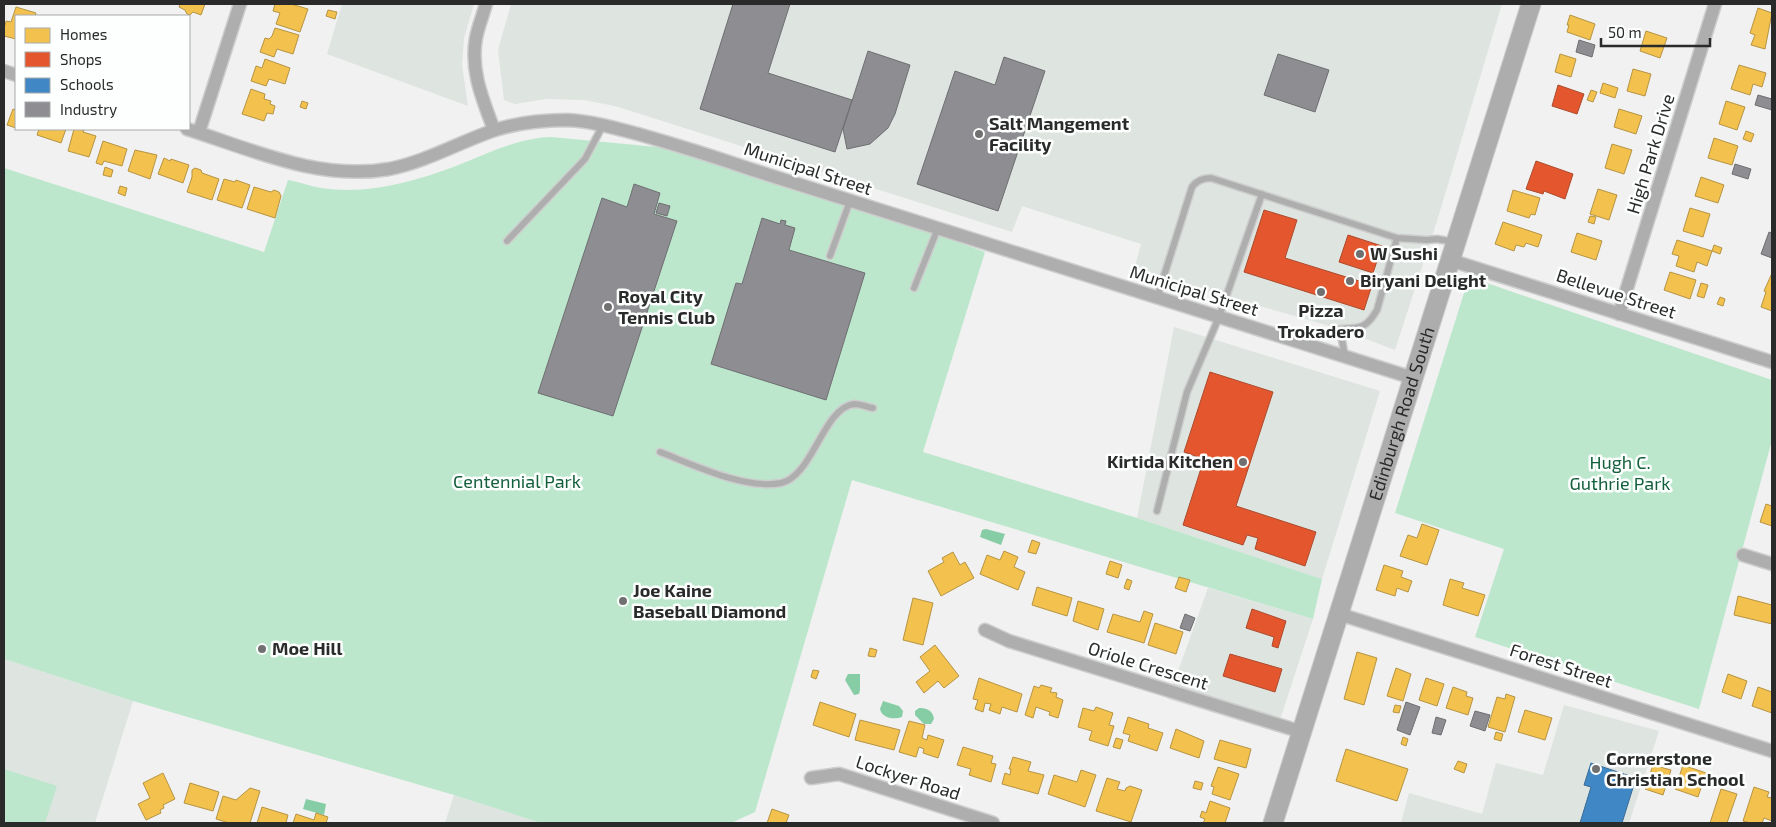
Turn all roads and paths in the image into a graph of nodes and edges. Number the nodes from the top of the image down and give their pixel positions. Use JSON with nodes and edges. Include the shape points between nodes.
{"nodes":[{"id":1,"x":240,"y":4,"type":"edge"},
{"id":2,"x":486,"y":4,"type":"edge"},
{"id":3,"x":1531,"y":4,"type":"edge"},
{"id":4,"x":1715,"y":4,"type":"edge"},
{"id":5,"x":603,"y":125,"type":"junction"},
{"id":6,"x":494,"y":130,"type":"junction"},
{"id":7,"x":193,"y":131,"type":"edge"},
{"id":8,"x":1262,"y":194,"type":"junction"},
{"id":9,"x":850,"y":201,"type":"junction"},
{"id":10,"x":938,"y":228,"type":"junction"},
{"id":11,"x":1397,"y":238,"type":"junction"},
{"id":12,"x":507,"y":241,"type":"dead end"},
{"id":13,"x":1452,"y":251,"type":"junction"},
{"id":14,"x":830,"y":256,"type":"dead end"},
{"id":15,"x":914,"y":288,"type":"dead end"},
{"id":16,"x":1158,"y":298,"type":"junction"},
{"id":17,"x":1619,"y":314,"type":"junction"},
{"id":18,"x":1219,"y":317,"type":"junction"},
{"id":19,"x":1345,"y":357,"type":"junction"},
{"id":20,"x":1772,"y":362,"type":"edge"},
{"id":21,"x":1412,"y":378,"type":"junction"},
{"id":22,"x":873,"y":408,"type":"dead end"},
{"id":23,"x":660,"y":452,"type":"dead end"},
{"id":24,"x":1157,"y":511,"type":"dead end"},
{"id":25,"x":1743,"y":555,"type":"dead end"},
{"id":26,"x":1772,"y":564,"type":"edge"},
{"id":27,"x":1339,"y":614,"type":"junction"},
{"id":28,"x":985,"y":630,"type":"dead end"},
{"id":29,"x":1302,"y":732,"type":"junction"},
{"id":30,"x":1772,"y":751,"type":"edge"},
{"id":31,"x":811,"y":778,"type":"dead end"},
{"id":32,"x":993,"y":823,"type":"edge"},
{"id":33,"x":1273,"y":823,"type":"edge"}],
"edges":[{"from":1,"to":7,"type":"street"},
{"from":2,"to":6,"type":"street","via":[[476,39],[475,71],[478,89]]},
{"from":3,"to":13,"type":"main road","name":"Edinburgh Road South"},
{"from":4,"to":17,"type":"street","name":"High Park Drive"},
{"from":5,"to":6,"type":"street","name":"Municipal Street","via":[[568,120],[530,122]]},
{"from":5,"to":9,"type":"street","name":"Municipal Street","via":[[688,148]]},
{"from":5,"to":12,"type":"lane","via":[[586,159]]},
{"from":6,"to":7,"type":"street","name":"Municipal Street","via":[[421,159],[367,171],[300,166]]},
{"from":8,"to":11,"type":"lane"},
{"from":8,"to":16,"type":"lane","via":[[1211,178],[1198,180],[1192,187]]},
{"from":8,"to":18,"type":"lane"},
{"from":9,"to":10,"type":"street","name":"Municipal Street"},
{"from":9,"to":14,"type":"lane"},
{"from":10,"to":15,"type":"lane"},
{"from":10,"to":16,"type":"street","name":"Municipal Street"},
{"from":11,"to":13,"type":"lane","via":[[1437,239]]},
{"from":11,"to":19,"type":"lane","via":[[1373,317],[1360,328],[1340,329]]},
{"from":13,"to":17,"type":"street","name":"Bellevue Street"},
{"from":13,"to":21,"type":"main road","name":"Edinburgh Road South"},
{"from":16,"to":18,"type":"street","name":"Municipal Street"},
{"from":17,"to":20,"type":"street","name":"Bellevue Street"},
{"from":18,"to":19,"type":"street","name":"Municipal Street"},
{"from":18,"to":24,"type":"lane","via":[[1187,392]]},
{"from":19,"to":21,"type":"street","name":"Municipal Street"},
{"from":21,"to":27,"type":"main road","name":"Edinburgh Road South"},
{"from":22,"to":23,"type":"lane","via":[[854,404],[839,412],[802,468],[782,483],[744,483]]},
{"from":25,"to":26,"type":"street"},
{"from":27,"to":29,"type":"main road","name":"Edinburgh Road South"},
{"from":27,"to":30,"type":"street","name":"Forest Street"},
{"from":28,"to":29,"type":"street","name":"Oriole Crescent","via":[[1009,641]]},
{"from":29,"to":33,"type":"main road","name":"Edinburgh Road South"},
{"from":31,"to":32,"type":"street","name":"Lockyer Road","via":[[838,774]]}]}
